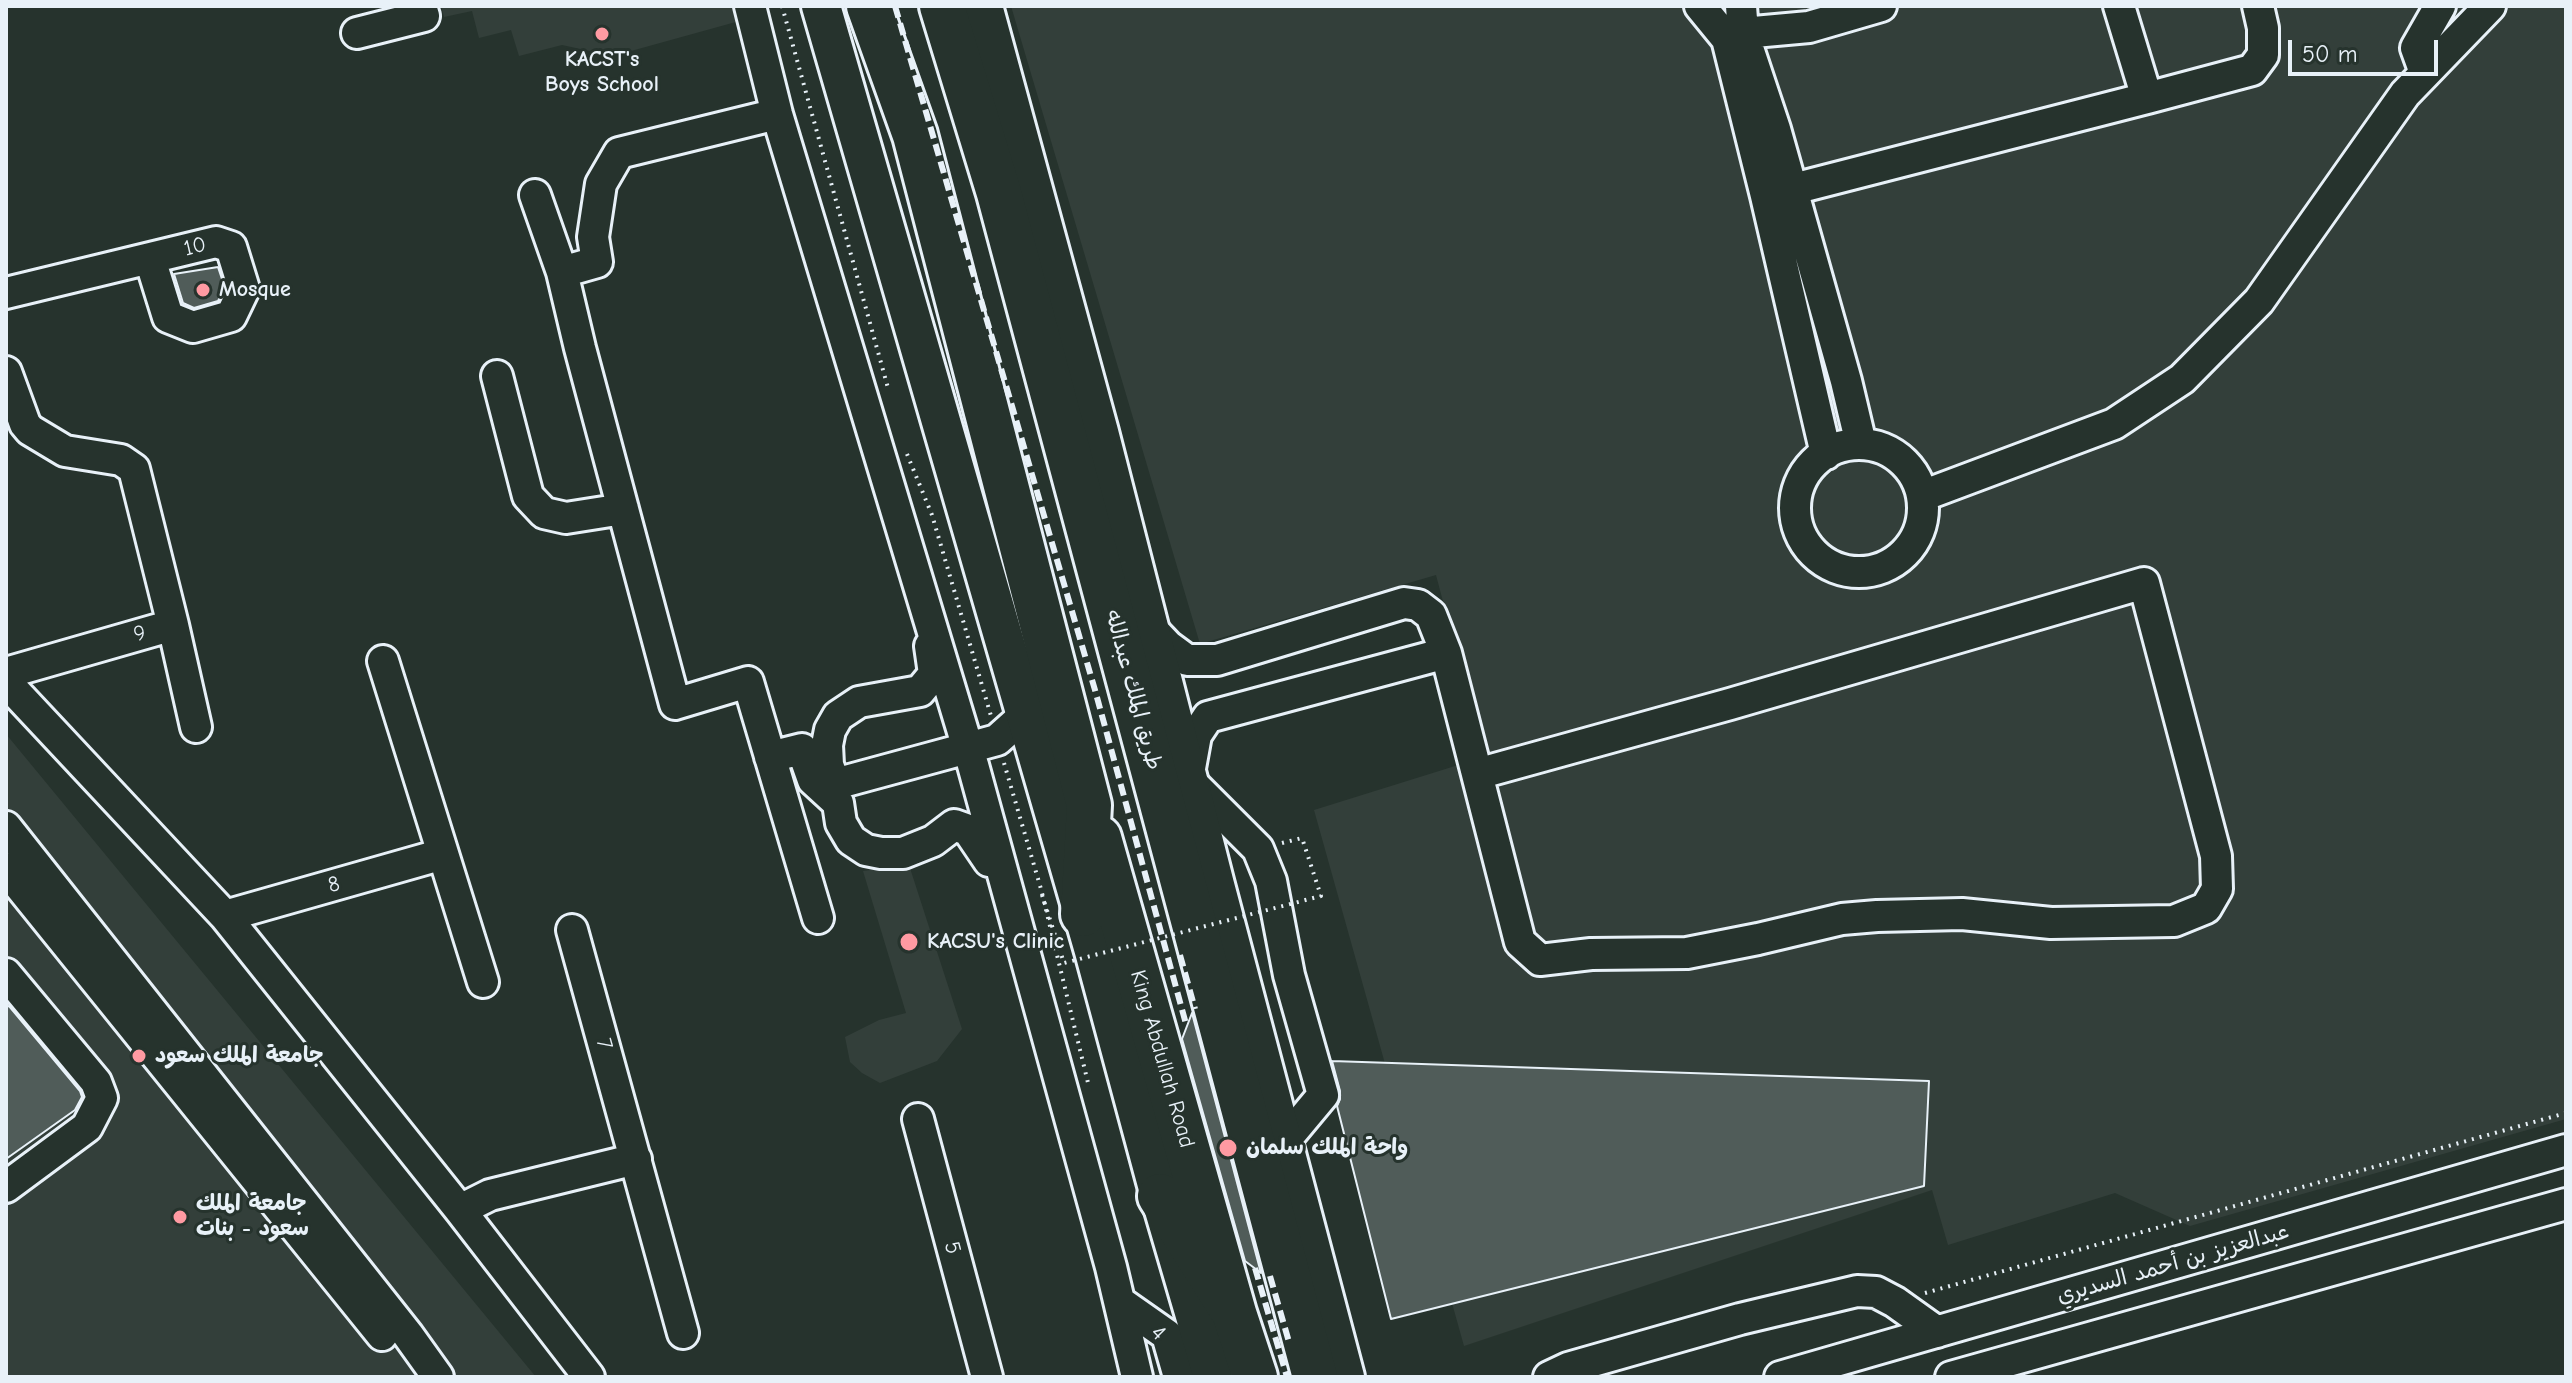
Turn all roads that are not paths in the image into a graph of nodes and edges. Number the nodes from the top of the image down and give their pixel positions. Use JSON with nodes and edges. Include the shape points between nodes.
{"nodes":[{"id":1,"x":421,"y":6,"type":"edge"},
{"id":2,"x":750,"y":6,"type":"edge"},
{"id":3,"x":821,"y":6,"type":"edge"},
{"id":4,"x":869,"y":6,"type":"edge"},
{"id":5,"x":942,"y":6,"type":"edge"},
{"id":6,"x":983,"y":6,"type":"edge"},
{"id":7,"x":1700,"y":6,"type":"edge"},
{"id":8,"x":1881,"y":6,"type":"edge"},
{"id":9,"x":2119,"y":6,"type":"edge"},
{"id":10,"x":2258,"y":6,"type":"edge"},
{"id":11,"x":2440,"y":6,"type":"edge"},
{"id":12,"x":2490,"y":6,"type":"edge"},
{"id":13,"x":1810,"y":16,"type":"edge"},
{"id":14,"x":1737,"y":26,"type":"edge"},
{"id":15,"x":357,"y":33,"type":"dead end"},
{"id":16,"x":2425,"y":73,"type":"junction"},
{"id":17,"x":2147,"y":98,"type":"junction"},
{"id":18,"x":777,"y":114,"type":"junction"},
{"id":19,"x":1779,"y":193,"type":"junction"},
{"id":20,"x":535,"y":195,"type":"dead end"},
{"id":21,"x":150,"y":259,"type":"dead end"},
{"id":22,"x":562,"y":272,"type":"junction"},
{"id":23,"x":6,"y":293,"type":"edge"},
{"id":24,"x":6,"y":372,"type":"edge"},
{"id":25,"x":497,"y":376,"type":"dead end"},
{"id":26,"x":1861,"y":444,"type":"junction"},
{"id":27,"x":1826,"y":454,"type":"junction"},
{"id":28,"x":1922,"y":496,"type":"junction"},
{"id":29,"x":623,"y":509,"type":"junction"},
{"id":30,"x":926,"y":608,"type":"junction"},
{"id":31,"x":173,"y":625,"type":"junction"},
{"id":32,"x":1148,"y":625,"type":"junction"},
{"id":33,"x":1446,"y":653,"type":"junction"},
{"id":34,"x":383,"y":661,"type":"dead end"},
{"id":35,"x":6,"y":673,"type":"edge"},
{"id":36,"x":6,"y":682,"type":"edge"},
{"id":37,"x":196,"y":727,"type":"dead end"},
{"id":38,"x":1013,"y":752,"type":"junction"},
{"id":39,"x":970,"y":756,"type":"junction"},
{"id":40,"x":770,"y":757,"type":"junction"},
{"id":41,"x":1477,"y":774,"type":"junction"},
{"id":42,"x":1188,"y":779,"type":"junction"},
{"id":43,"x":829,"y":789,"type":"junction"},
{"id":44,"x":1089,"y":805,"type":"junction"},
{"id":45,"x":6,"y":827,"type":"edge"},
{"id":46,"x":443,"y":854,"type":"junction"},
{"id":47,"x":6,"y":869,"type":"edge"},
{"id":48,"x":1008,"y":894,"type":"junction"},
{"id":49,"x":1083,"y":914,"type":"junction"},
{"id":50,"x":225,"y":916,"type":"junction"},
{"id":51,"x":818,"y":918,"type":"dead end"},
{"id":52,"x":572,"y":930,"type":"dead end"},
{"id":53,"x":6,"y":974,"type":"edge"},
{"id":54,"x":483,"y":982,"type":"dead end"},
{"id":55,"x":918,"y":1119,"type":"dead end"},
{"id":56,"x":1283,"y":1143,"type":"junction"},
{"id":57,"x":2566,"y":1150,"type":"edge"},
{"id":58,"x":636,"y":1159,"type":"junction"},
{"id":59,"x":6,"y":1187,"type":"edge"},
{"id":60,"x":1160,"y":1196,"type":"junction"},
{"id":61,"x":2566,"y":1204,"type":"edge"},
{"id":62,"x":460,"y":1210,"type":"junction"},
{"id":63,"x":1120,"y":1302,"type":"junction"},
{"id":64,"x":1234,"y":1313,"type":"junction"},
{"id":65,"x":1937,"y":1332,"type":"junction"},
{"id":66,"x":683,"y":1333,"type":"dead end"},
{"id":67,"x":416,"y":1377,"type":"edge"},
{"id":68,"x":438,"y":1377,"type":"edge"},
{"id":69,"x":589,"y":1377,"type":"edge"},
{"id":70,"x":987,"y":1377,"type":"edge"},
{"id":71,"x":1137,"y":1377,"type":"edge"},
{"id":72,"x":1179,"y":1377,"type":"edge"},
{"id":73,"x":1213,"y":1377,"type":"edge"},
{"id":74,"x":1255,"y":1377,"type":"edge"},
{"id":75,"x":1315,"y":1377,"type":"edge"},
{"id":76,"x":1345,"y":1377,"type":"edge"},
{"id":77,"x":1549,"y":1377,"type":"edge"},
{"id":78,"x":1780,"y":1377,"type":"edge"},
{"id":79,"x":1951,"y":1377,"type":"edge"}],
"edges":[{"from":1,"to":15,"type":"street","via":[[424,16]]},
{"from":2,"to":18,"type":"street"},
{"from":3,"to":38,"type":"main road","via":[[1026,714]]},
{"from":4,"to":44,"type":"highway","via":[[915,135]]},
{"from":5,"to":75,"type":"highway","name":"طريق الملك عبدالله","via":[[999,193]]},
{"from":6,"to":32,"type":"main road"},
{"from":7,"to":14,"type":"street"},
{"from":8,"to":13,"type":"street"},
{"from":9,"to":17,"type":"street"},
{"from":10,"to":17,"type":"street","via":[[2263,55],[2252,70]]},
{"from":11,"to":16,"type":"street","via":[[2416,48]]},
{"from":12,"to":16,"type":"street"},
{"from":13,"to":14,"type":"street"},
{"from":14,"to":19,"type":"street","via":[[1775,129]]},
{"from":16,"to":28,"type":"street","via":[[2259,301],[2182,379],[2114,424]]},
{"from":17,"to":19,"type":"street"},
{"from":18,"to":22,"type":"street","via":[[619,153],[601,184],[593,237],[597,262]]},
{"from":18,"to":30,"type":"street"},
{"from":19,"to":26,"type":"street","via":[[1846,381]]},
{"from":19,"to":27,"type":"street"},
{"from":20,"to":22,"type":"street"},
{"from":21,"to":23,"type":"street"},
{"from":22,"to":29,"type":"street"},
{"from":24,"to":31,"type":"street","via":[[30,430],[65,451],[121,460],[134,469]]},
{"from":25,"to":29,"type":"street","via":[[528,496],[544,513],[566,518]]},
{"from":26,"to":27,"type":"street"},
{"from":26,"to":28,"type":"street","via":[[1878,446],[1901,459],[1917,479]]},
{"from":27,"to":28,"type":"street","via":[[1806,473],[1796,512],[1803,537],[1831,565],[1850,571],[1889,565],[1917,536]]},
{"from":29,"to":40,"type":"street","via":[[675,704],[748,682]]},
{"from":30,"to":39,"type":"street"},
{"from":30,"to":43,"type":"street","via":[[934,674],[920,691],[859,702],[838,716],[827,745]]},
{"from":31,"to":35,"type":"street","name":"9"},
{"from":31,"to":37,"type":"street","name":"9"},
{"from":32,"to":33,"type":"street","via":[[1187,660],[1217,660],[1404,603],[1431,615]]},
{"from":32,"to":42,"type":"main road"},
{"from":33,"to":41,"type":"street"},
{"from":33,"to":42,"type":"street","via":[[1208,717],[1196,735]]},
{"from":34,"to":46,"type":"street"},
{"from":36,"to":50,"type":"street"},
{"from":38,"to":39,"type":"street"},
{"from":38,"to":49,"type":"main road"},
{"from":39,"to":43,"type":"street"},
{"from":39,"to":48,"type":"street"},
{"from":40,"to":43,"type":"street","via":[[802,749]]},
{"from":40,"to":51,"type":"street"},
{"from":41,"to":41,"type":"street","via":[[1520,942],[1540,960],[1687,953],[1877,916],[1962,914],[2051,923],[2174,921],[2206,908],[2217,889],[2216,856],[2144,583]]},
{"from":42,"to":56,"type":"main road"},
{"from":42,"to":56,"type":"street","via":[[1258,849],[1271,881],[1289,975],[1323,1095]]},
{"from":43,"to":48,"type":"street","via":[[851,840],[866,850],[903,853],[954,825],[968,830]]},
{"from":44,"to":49,"type":"highway"},
{"from":44,"to":64,"type":"highway","name":"King Abdullah Road"},
{"from":45,"to":68,"type":"street"},
{"from":46,"to":50,"type":"street","name":"8"},
{"from":46,"to":54,"type":"street"},
{"from":47,"to":67,"type":"street"},
{"from":48,"to":63,"type":"street"},
{"from":49,"to":60,"type":"main road"},
{"from":50,"to":62,"type":"street"},
{"from":52,"to":58,"type":"street","name":"7"},
{"from":53,"to":59,"type":"street","via":[[96,1082],[102,1098],[87,1127]]},
{"from":55,"to":70,"type":"street","name":"5"},
{"from":56,"to":76,"type":"main road"},
{"from":57,"to":65,"type":"street","name":"عبدالعزيز بن أحمد السديري"},
{"from":58,"to":62,"type":"street","via":[[490,1195]]},
{"from":58,"to":66,"type":"street","name":"7"},
{"from":60,"to":64,"type":"highway"},
{"from":60,"to":73,"type":"main road"},
{"from":61,"to":79,"type":"street"},
{"from":62,"to":69,"type":"street"},
{"from":63,"to":71,"type":"street"},
{"from":63,"to":72,"type":"street","name":"4","via":[[1167,1335]]},
{"from":64,"to":74,"type":"highway"},
{"from":65,"to":77,"type":"street","via":[[1876,1292],[1857,1291],[1725,1323]]},
{"from":65,"to":78,"type":"street","name":"عبدالعزيز بن أحمد السديري"}]}
